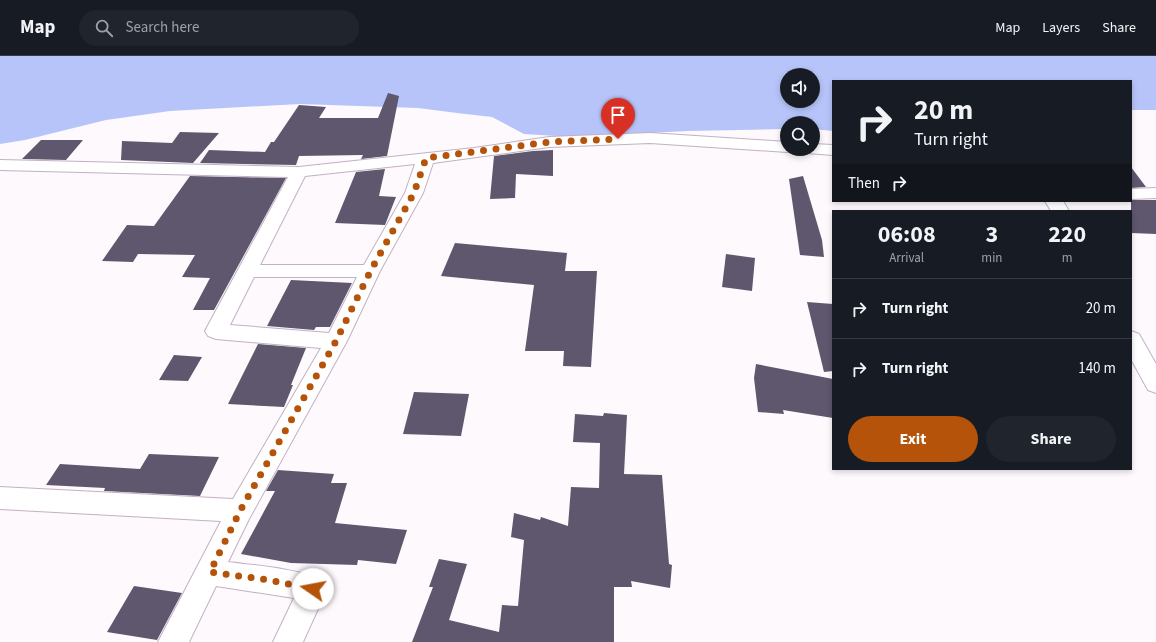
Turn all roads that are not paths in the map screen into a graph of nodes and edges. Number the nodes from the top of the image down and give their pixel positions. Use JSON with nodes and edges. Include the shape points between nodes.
{"nodes":[{"id":1,"x":780,"y":146,"type":"edge"},
{"id":2,"x":820,"y":149,"type":"edge"},
{"id":3,"x":832,"y":150,"type":"edge"},
{"id":4,"x":426,"y":158,"type":"junction"},
{"id":5,"x":0,"y":165,"type":"edge"},
{"id":6,"x":299,"y":172,"type":"junction"},
{"id":7,"x":1156,"y":193,"type":"edge"},
{"id":8,"x":1132,"y":194,"type":"edge"},
{"id":9,"x":247,"y":271,"type":"junction"},
{"id":10,"x":370,"y":272,"type":"junction"},
{"id":11,"x":336,"y":341,"type":"junction"},
{"id":12,"x":1132,"y":341,"type":"edge"},
{"id":13,"x":1156,"y":384,"type":"edge"},
{"id":14,"x":0,"y":498,"type":"edge"},
{"id":15,"x":240,"y":511,"type":"junction"},
{"id":16,"x":210,"y":572,"type":"junction"},
{"id":17,"x":173,"y":642,"type":"edge"},
{"id":18,"x":288,"y":642,"type":"edge"}],
"edges":[{"from":1,"to":4,"type":"street","via":[[650,138],[602,139],[549,142]]},
{"from":2,"to":3,"type":"street"},
{"from":4,"to":6,"type":"street"},
{"from":4,"to":10,"type":"street","via":[[414,193]]},
{"from":5,"to":6,"type":"street"},
{"from":6,"to":9,"type":"street"},
{"from":7,"to":8,"type":"street"},
{"from":9,"to":10,"type":"street"},
{"from":9,"to":11,"type":"street","via":[[216,331]]},
{"from":10,"to":11,"type":"street"},
{"from":11,"to":15,"type":"street"},
{"from":12,"to":13,"type":"street"},
{"from":14,"to":15,"type":"street"},
{"from":15,"to":16,"type":"street"},
{"from":16,"to":17,"type":"street"},
{"from":16,"to":18,"type":"street","via":[[313,589]]}]}
